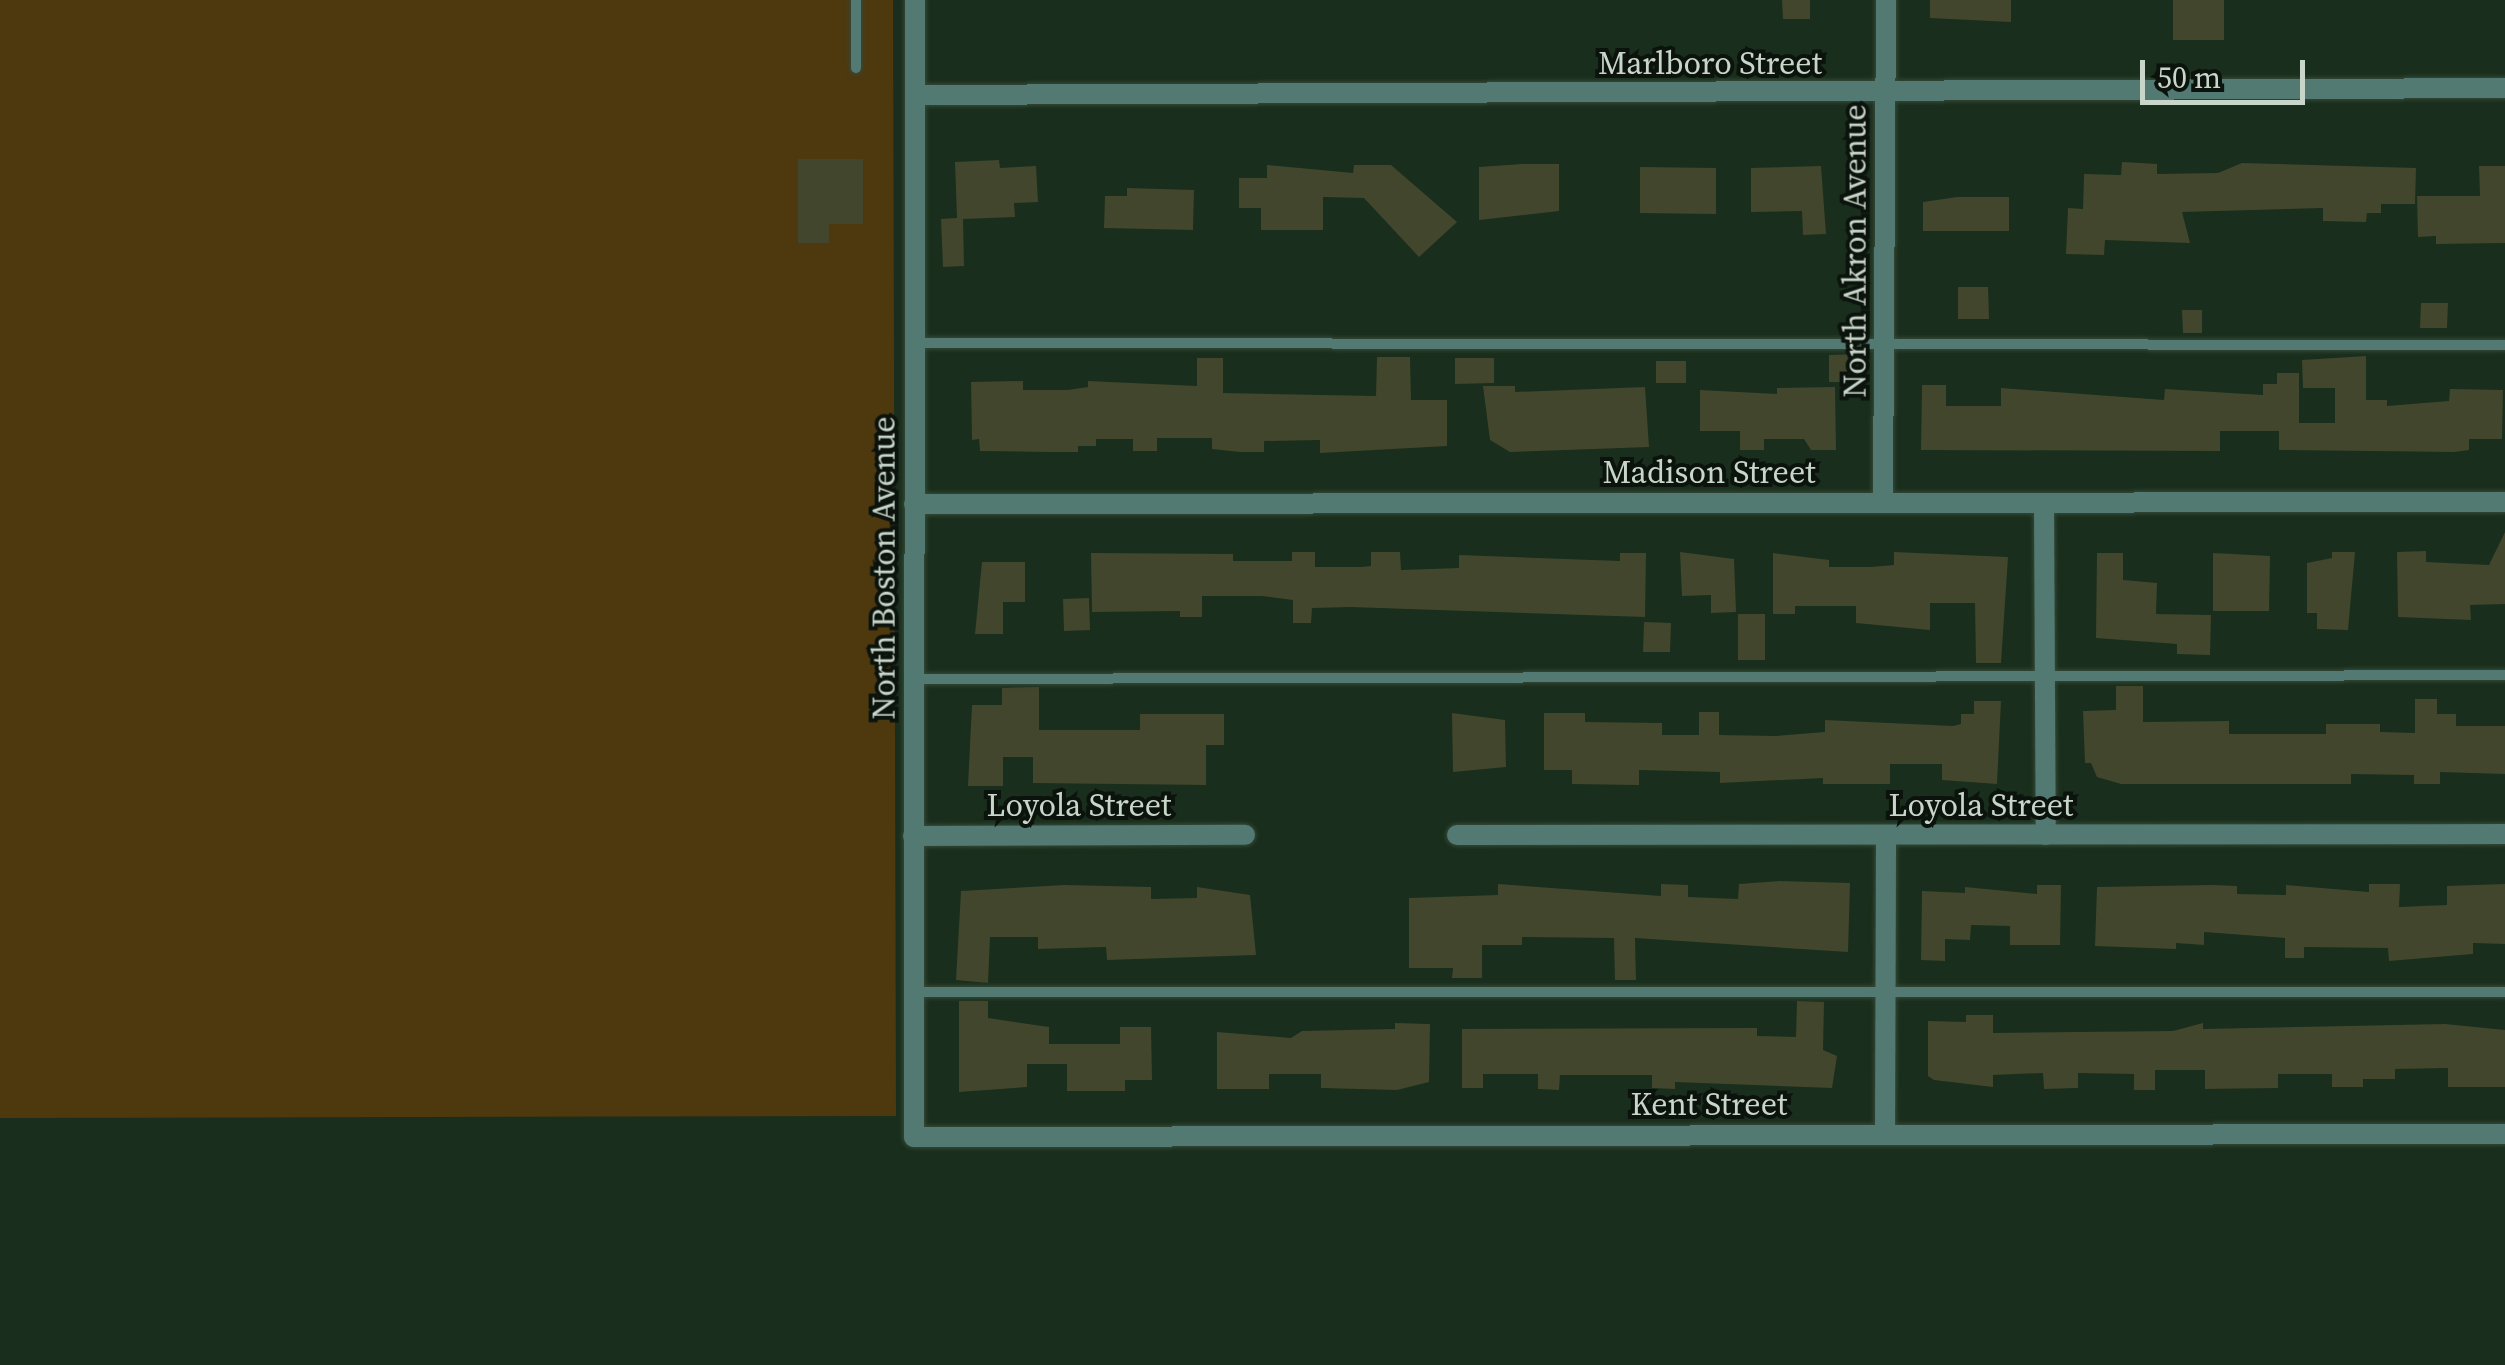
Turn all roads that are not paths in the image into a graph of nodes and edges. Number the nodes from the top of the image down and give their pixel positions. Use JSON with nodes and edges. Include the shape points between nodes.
{"nodes":[{"id":1,"x":856,"y":0,"type":"edge"},
{"id":2,"x":915,"y":0,"type":"edge"},
{"id":3,"x":1886,"y":0,"type":"edge"},
{"id":4,"x":856,"y":68,"type":"dead end"},
{"id":5,"x":2505,"y":88,"type":"edge"},
{"id":6,"x":1886,"y":93,"type":"junction"},
{"id":7,"x":915,"y":95,"type":"junction"},
{"id":8,"x":1885,"y":342,"type":"junction"},
{"id":9,"x":915,"y":343,"type":"junction"},
{"id":10,"x":2505,"y":345,"type":"edge"},
{"id":11,"x":1883,"y":502,"type":"junction"},
{"id":12,"x":2505,"y":502,"type":"edge"},
{"id":13,"x":2044,"y":503,"type":"junction"},
{"id":14,"x":914,"y":504,"type":"junction"},
{"id":15,"x":2505,"y":675,"type":"edge"},
{"id":16,"x":2045,"y":677,"type":"junction"},
{"id":17,"x":913,"y":679,"type":"junction"},
{"id":18,"x":2505,"y":834,"type":"edge"},
{"id":19,"x":1245,"y":835,"type":"dead end"},
{"id":20,"x":2046,"y":835,"type":"junction"},
{"id":21,"x":913,"y":836,"type":"junction"},
{"id":22,"x":1457,"y":836,"type":"dead end"},
{"id":23,"x":1886,"y":836,"type":"junction"},
{"id":24,"x":1885,"y":991,"type":"junction"},
{"id":25,"x":914,"y":992,"type":"junction"},
{"id":26,"x":2505,"y":992,"type":"edge"},
{"id":27,"x":1885,"y":1134,"type":"junction"},
{"id":28,"x":2505,"y":1134,"type":"edge"},
{"id":29,"x":914,"y":1137,"type":"joint"}],
"edges":[{"from":1,"to":4,"type":"lane"},
{"from":2,"to":7,"type":"street","name":"North Boston Avenue"},
{"from":3,"to":6,"type":"street","name":"North Akron Avenue"},
{"from":5,"to":6,"type":"street","name":"Marlboro Street"},
{"from":6,"to":7,"type":"street","name":"Marlboro Street"},
{"from":6,"to":8,"type":"street","name":"North Akron Avenue"},
{"from":7,"to":9,"type":"street","name":"North Boston Avenue"},
{"from":8,"to":9,"type":"lane"},
{"from":8,"to":10,"type":"lane"},
{"from":8,"to":11,"type":"street","name":"North Akron Avenue"},
{"from":9,"to":14,"type":"street","name":"North Boston Avenue"},
{"from":11,"to":13,"type":"street","name":"Madison Street"},
{"from":11,"to":14,"type":"street","name":"Madison Street"},
{"from":12,"to":13,"type":"street","name":"Madison Street"},
{"from":13,"to":16,"type":"street"},
{"from":14,"to":17,"type":"street","name":"North Boston Avenue"},
{"from":15,"to":16,"type":"lane"},
{"from":16,"to":17,"type":"lane"},
{"from":16,"to":20,"type":"street"},
{"from":17,"to":21,"type":"street","name":"North Boston Avenue"},
{"from":18,"to":20,"type":"street","name":"Loyola Street"},
{"from":19,"to":21,"type":"street","name":"Loyola Street"},
{"from":20,"to":23,"type":"street","name":"Loyola Street"},
{"from":21,"to":25,"type":"street","name":"North Boston Avenue"},
{"from":22,"to":23,"type":"street","name":"Loyola Street"},
{"from":23,"to":24,"type":"street"},
{"from":24,"to":25,"type":"lane"},
{"from":24,"to":26,"type":"lane"},
{"from":24,"to":27,"type":"street"},
{"from":25,"to":29,"type":"street","name":"North Boston Avenue"},
{"from":27,"to":28,"type":"street","name":"Kent Street"},
{"from":27,"to":29,"type":"street","name":"Kent Street"}]}
